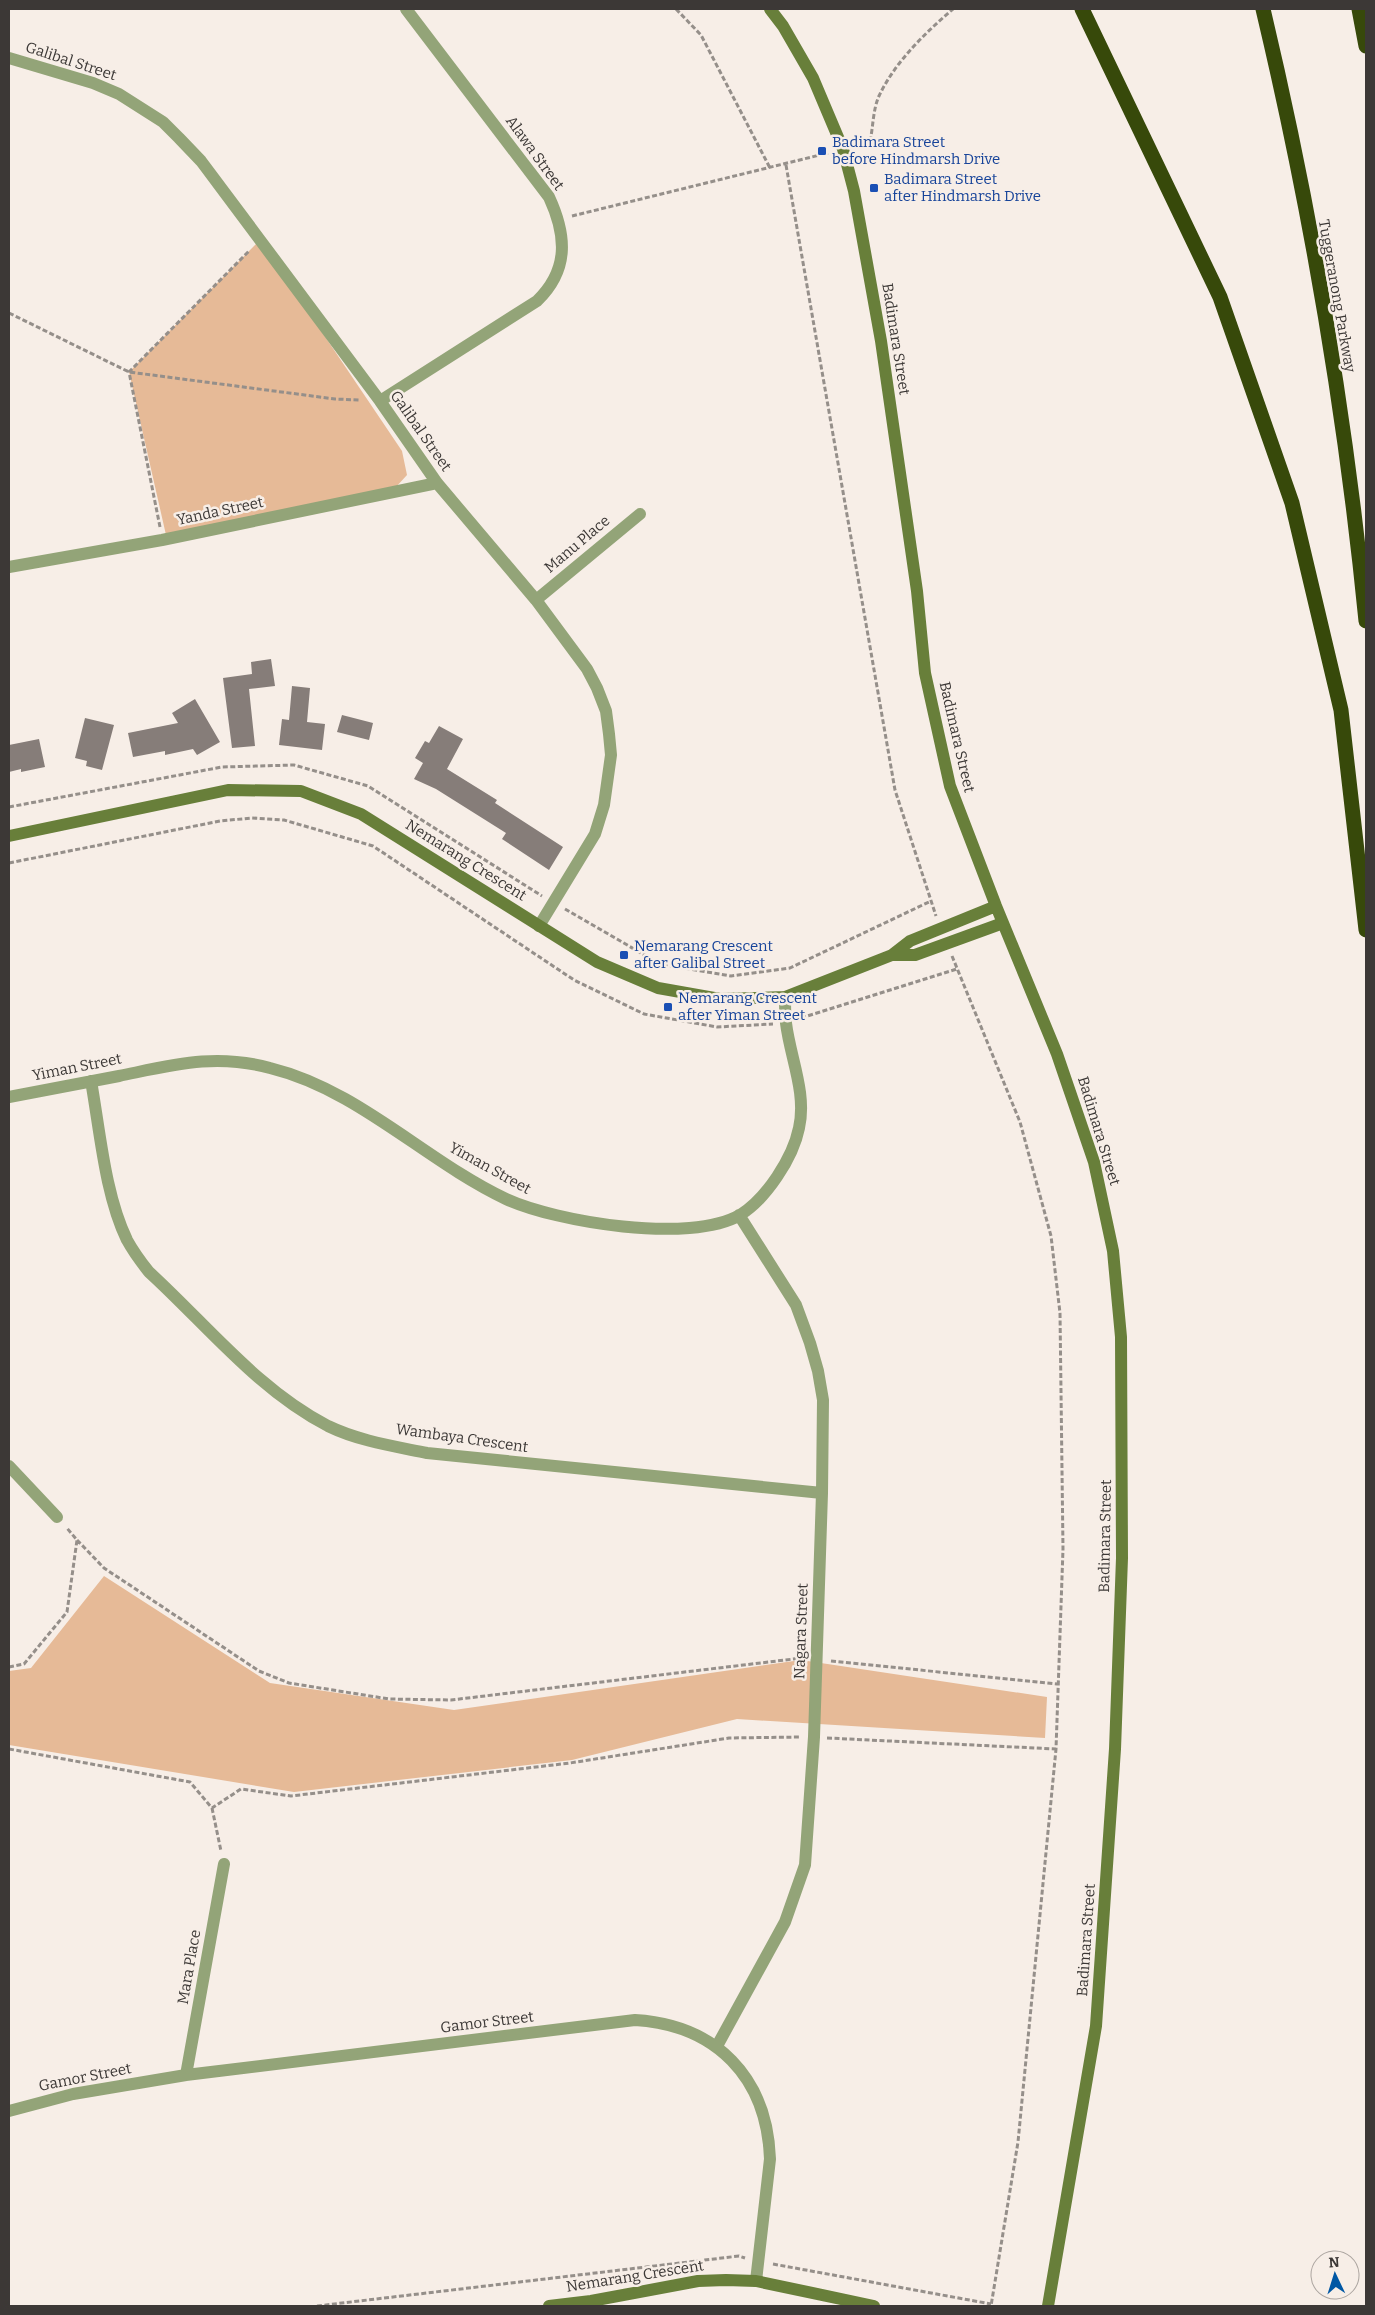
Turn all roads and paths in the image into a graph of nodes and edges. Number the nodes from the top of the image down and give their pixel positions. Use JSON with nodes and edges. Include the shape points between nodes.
{"nodes":[{"id":1,"x":406,"y":9,"type":"edge"},
{"id":2,"x":676,"y":9,"type":"edge"},
{"id":3,"x":770,"y":9,"type":"edge"},
{"id":4,"x":954,"y":9,"type":"edge"},
{"id":5,"x":1082,"y":9,"type":"edge"},
{"id":6,"x":1263,"y":9,"type":"edge"},
{"id":7,"x":1359,"y":9,"type":"edge"},
{"id":8,"x":1366,"y":46,"type":"edge"},
{"id":9,"x":9,"y":58,"type":"edge"},
{"id":10,"x":843,"y":148,"type":"junction"},
{"id":11,"x":786,"y":165,"type":"junction"},
{"id":12,"x":770,"y":168,"type":"junction"},
{"id":13,"x":559,"y":219,"type":"junction"},
{"id":14,"x":260,"y":240,"type":"junction"},
{"id":15,"x":9,"y":313,"type":"edge"},
{"id":16,"x":129,"y":372,"type":"junction"},
{"id":17,"x":380,"y":401,"type":"junction"},
{"id":18,"x":437,"y":483,"type":"junction"},
{"id":19,"x":640,"y":514,"type":"dead end"},
{"id":20,"x":162,"y":540,"type":"junction"},
{"id":21,"x":9,"y":567,"type":"edge"},
{"id":22,"x":536,"y":600,"type":"junction"},
{"id":23,"x":1366,"y":621,"type":"edge"},
{"id":24,"x":9,"y":808,"type":"edge"},
{"id":25,"x":220,"y":821,"type":"dead end"},
{"id":26,"x":9,"y":836,"type":"edge"},
{"id":27,"x":9,"y":863,"type":"edge"},
{"id":28,"x":553,"y":902,"type":"junction"},
{"id":29,"x":996,"y":906,"type":"junction"},
{"id":30,"x":1003,"y":923,"type":"junction"},
{"id":31,"x":539,"y":926,"type":"junction"},
{"id":32,"x":1366,"y":930,"type":"edge"},
{"id":33,"x":892,"y":955,"type":"junction"},
{"id":34,"x":957,"y":969,"type":"dead end"},
{"id":35,"x":785,"y":997,"type":"junction"},
{"id":36,"x":91,"y":1081,"type":"junction"},
{"id":37,"x":9,"y":1097,"type":"edge"},
{"id":38,"x":739,"y":1215,"type":"junction"},
{"id":39,"x":9,"y":1466,"type":"edge"},
{"id":40,"x":822,"y":1493,"type":"junction"},
{"id":41,"x":57,"y":1517,"type":"joint"},
{"id":42,"x":77,"y":1540,"type":"junction"},
{"id":43,"x":816,"y":1659,"type":"junction"},
{"id":44,"x":9,"y":1667,"type":"edge"},
{"id":45,"x":1057,"y":1684,"type":"junction"},
{"id":46,"x":814,"y":1737,"type":"junction"},
{"id":47,"x":9,"y":1749,"type":"edge"},
{"id":48,"x":1056,"y":1749,"type":"junction"},
{"id":49,"x":212,"y":1808,"type":"junction"},
{"id":50,"x":224,"y":1864,"type":"joint"},
{"id":51,"x":716,"y":2046,"type":"junction"},
{"id":52,"x":186,"y":2075,"type":"junction"},
{"id":53,"x":9,"y":2111,"type":"edge"},
{"id":54,"x":756,"y":2281,"type":"junction"},
{"id":55,"x":590,"y":2304,"type":"edge"},
{"id":56,"x":549,"y":2306,"type":"edge"},
{"id":57,"x":874,"y":2306,"type":"edge"},
{"id":58,"x":991,"y":2306,"type":"edge"},
{"id":59,"x":1048,"y":2306,"type":"edge"}],
"edges":[{"from":1,"to":13,"type":"street","name":"Alawa Street","via":[[549,197]]},
{"from":2,"to":12,"type":"path","via":[[701,35]]},
{"from":3,"to":10,"type":"main road","name":"Badimara Street","via":[[813,78]]},
{"from":4,"to":10,"type":"path","via":[[930,28],[900,63],[878,98],[870,142]]},
{"from":5,"to":32,"type":"highway","via":[[1220,297],[1292,503],[1340,710]]},
{"from":6,"to":23,"type":"highway","name":"Tuggeranong Parkway","via":[[1306,218],[1333,373]]},
{"from":7,"to":8,"type":"highway"},
{"from":9,"to":14,"type":"street","name":"Galibal Street","via":[[93,83],[119,94],[163,122],[201,161]]},
{"from":10,"to":11,"type":"path"},
{"from":10,"to":29,"type":"main road","name":"Badimara Street","via":[[854,191],[881,342],[917,591],[925,673],[950,786]]},
{"from":11,"to":12,"type":"path"},
{"from":11,"to":28,"type":"path","via":[[894,790],[931,902],[790,968],[731,976],[660,964]]},
{"from":12,"to":13,"type":"path"},
{"from":13,"to":17,"type":"street","name":"Alawa Street","via":[[562,251],[550,289],[537,301]]},
{"from":14,"to":16,"type":"path"},
{"from":14,"to":17,"type":"street","name":"Galibal Street"},
{"from":15,"to":16,"type":"path"},
{"from":16,"to":17,"type":"path","via":[[335,400]]},
{"from":16,"to":20,"type":"path"},
{"from":17,"to":18,"type":"street","name":"Galibal Street"},
{"from":18,"to":20,"type":"street","name":"Yanda Street"},
{"from":18,"to":22,"type":"street","name":"Galibal Street"},
{"from":19,"to":22,"type":"street","name":"Manu Place"},
{"from":20,"to":21,"type":"street","name":"Yanda Street"},
{"from":22,"to":28,"type":"street","name":"Galibal Street","via":[[587,668],[598,688],[606,712],[611,755],[604,805],[595,834]]},
{"from":24,"to":28,"type":"path","via":[[222,767],[294,765],[368,786]]},
{"from":25,"to":27,"type":"path"},
{"from":26,"to":31,"type":"main road","name":"Nemarang Crescent","via":[[228,790],[302,790],[361,814]]},
{"from":28,"to":31,"type":"street","name":"Galibal Street"},
{"from":29,"to":30,"type":"main road","name":"Badimara Street"},
{"from":29,"to":33,"type":"main road","name":"Nemarang Crescent","via":[[910,941]]},
{"from":30,"to":33,"type":"main road","name":"Nemarang Crescent","via":[[915,955]]},
{"from":30,"to":59,"type":"main road","name":"Badimara Street","via":[[1058,1054],[1094,1162],[1113,1250],[1121,1337],[1122,1558],[1114,1749],[1096,2026]]},
{"from":31,"to":35,"type":"main road","name":"Nemarang Crescent","via":[[597,962],[658,988],[720,999]]},
{"from":33,"to":35,"type":"main road","name":"Nemarang Crescent"},
{"from":34,"to":45,"type":"path","via":[[1020,1122],[1051,1236],[1060,1313],[1063,1548]]},
{"from":35,"to":38,"type":"street","name":"Yiman Street","via":[[786,1023],[800,1096],[800,1127],[790,1157],[781,1171]]},
{"from":36,"to":37,"type":"street","name":"Yiman Street"},
{"from":36,"to":38,"type":"street","name":"Yiman Street","via":[[196,1060],[259,1065],[336,1092],[479,1184],[527,1208],[596,1223],[649,1228],[701,1227]]},
{"from":36,"to":40,"type":"street","name":"Wambaya Crescent","via":[[113,1199],[120,1223],[137,1256],[149,1272],[259,1378],[292,1404],[329,1426],[363,1440],[427,1453]]},
{"from":38,"to":40,"type":"street","name":"Nagara Street","via":[[796,1305],[810,1343],[822,1400]]},
{"from":39,"to":41,"type":"street"},
{"from":40,"to":43,"type":"street","name":"Nagara Street"},
{"from":41,"to":42,"type":"path"},
{"from":42,"to":43,"type":"path","via":[[104,1568],[259,1671],[289,1683],[389,1699],[451,1700],[801,1658]]},
{"from":42,"to":44,"type":"path","via":[[67,1612],[24,1664]]},
{"from":43,"to":45,"type":"path"},
{"from":43,"to":46,"type":"street","name":"Nagara Street"},
{"from":45,"to":48,"type":"path"},
{"from":46,"to":48,"type":"path"},
{"from":46,"to":49,"type":"path","via":[[729,1738],[570,1763],[291,1796],[241,1789]]},
{"from":46,"to":51,"type":"street","name":"Nagara Street","via":[[805,1864],[785,1922]]},
{"from":47,"to":49,"type":"path","via":[[190,1782]]},
{"from":48,"to":58,"type":"path","via":[[1018,2142]]},
{"from":49,"to":50,"type":"path"},
{"from":50,"to":52,"type":"street","name":"Mara Place"},
{"from":51,"to":52,"type":"street","name":"Gamor Street","via":[[686,2030],[635,2020]]},
{"from":51,"to":54,"type":"street","name":"Gamor Street","via":[[735,2064],[755,2092],[769,2139],[770,2159]]},
{"from":52,"to":53,"type":"street","name":"Gamor Street","via":[[73,2094]]},
{"from":54,"to":55,"type":"main road","name":"Nemarang Crescent","via":[[698,2281]]},
{"from":54,"to":57,"type":"main road","name":"Nemarang Crescent"},
{"from":55,"to":56,"type":"main road","name":"Nemarang Crescent"}]}
